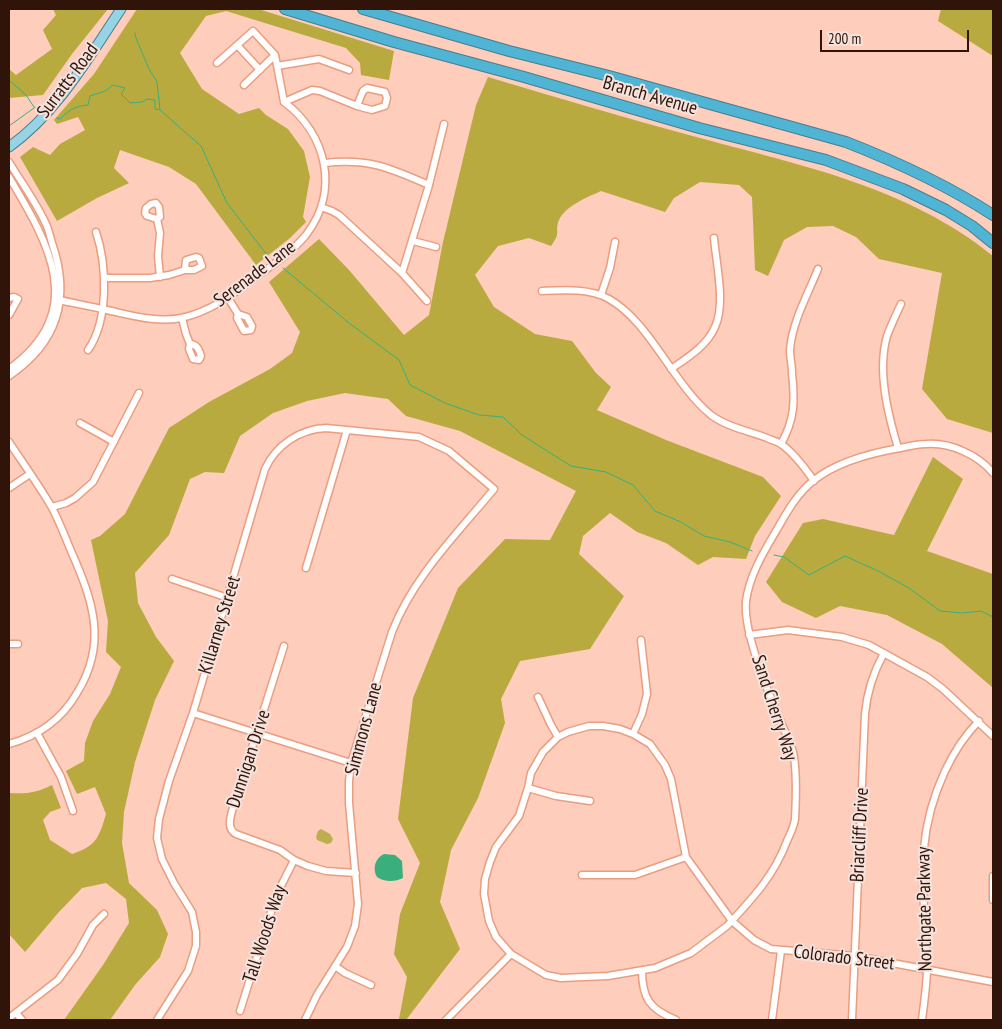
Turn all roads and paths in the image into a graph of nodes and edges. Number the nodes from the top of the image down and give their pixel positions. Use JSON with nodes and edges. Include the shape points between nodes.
{"nodes":[{"id":1,"x":121,"y":9,"type":"edge"},
{"id":2,"x":285,"y":9,"type":"edge"},
{"id":3,"x":363,"y":9,"type":"edge"},
{"id":4,"x":237,"y":45,"type":"junction"},
{"id":5,"x":275,"y":55,"type":"junction"},
{"id":6,"x":217,"y":63,"type":"dead end"},
{"id":7,"x":277,"y":66,"type":"junction"},
{"id":8,"x":260,"y":70,"type":"junction"},
{"id":9,"x":349,"y":70,"type":"dead end"},
{"id":10,"x":244,"y":85,"type":"dead end"},
{"id":11,"x":284,"y":102,"type":"junction"},
{"id":12,"x":357,"y":106,"type":"junction"},
{"id":13,"x":444,"y":124,"type":"dead end"},
{"id":14,"x":9,"y":147,"type":"edge"},
{"id":15,"x":9,"y":162,"type":"edge"},
{"id":16,"x":325,"y":164,"type":"junction"},
{"id":17,"x":9,"y":177,"type":"edge"},
{"id":18,"x":429,"y":185,"type":"junction"},
{"id":19,"x":321,"y":207,"type":"junction"},
{"id":20,"x":993,"y":215,"type":"edge"},
{"id":21,"x":158,"y":219,"type":"dead end"},
{"id":22,"x":96,"y":232,"type":"dead end"},
{"id":23,"x":714,"y":238,"type":"dead end"},
{"id":24,"x":413,"y":241,"type":"junction"},
{"id":25,"x":615,"y":242,"type":"dead end"},
{"id":26,"x":993,"y":243,"type":"edge"},
{"id":27,"x":436,"y":247,"type":"dead end"},
{"id":28,"x":818,"y":269,"type":"dead end"},
{"id":29,"x":185,"y":270,"type":"dead end"},
{"id":30,"x":402,"y":273,"type":"junction"},
{"id":31,"x":160,"y":276,"type":"junction"},
{"id":32,"x":105,"y":278,"type":"junction"},
{"id":33,"x":542,"y":290,"type":"dead end"},
{"id":34,"x":601,"y":295,"type":"junction"},
{"id":35,"x":9,"y":298,"type":"edge"},
{"id":36,"x":228,"y":298,"type":"junction"},
{"id":37,"x":58,"y":300,"type":"junction"},
{"id":38,"x":427,"y":301,"type":"dead end"},
{"id":39,"x":901,"y":304,"type":"dead end"},
{"id":40,"x":102,"y":309,"type":"junction"},
{"id":41,"x":238,"y":314,"type":"dead end"},
{"id":42,"x":9,"y":315,"type":"edge"},
{"id":43,"x":182,"y":318,"type":"junction"},
{"id":44,"x":190,"y":344,"type":"dead end"},
{"id":45,"x":88,"y":350,"type":"dead end"},
{"id":46,"x":9,"y":369,"type":"edge"},
{"id":47,"x":671,"y":369,"type":"junction"},
{"id":48,"x":9,"y":376,"type":"edge"},
{"id":49,"x":140,"y":393,"type":"dead end"},
{"id":50,"x":80,"y":423,"type":"dead end"},
{"id":51,"x":347,"y":430,"type":"junction"},
{"id":52,"x":9,"y":442,"type":"edge"},
{"id":53,"x":114,"y":442,"type":"junction"},
{"id":54,"x":781,"y":444,"type":"junction"},
{"id":55,"x":898,"y":448,"type":"junction"},
{"id":56,"x":993,"y":473,"type":"edge"},
{"id":57,"x":30,"y":474,"type":"junction"},
{"id":58,"x":814,"y":481,"type":"junction"},
{"id":59,"x":9,"y":488,"type":"edge"},
{"id":60,"x":494,"y":489,"type":"joint"},
{"id":61,"x":52,"y":507,"type":"junction"},
{"id":62,"x":306,"y":568,"type":"dead end"},
{"id":63,"x":172,"y":579,"type":"dead end"},
{"id":64,"x":228,"y":598,"type":"junction"},
{"id":65,"x":749,"y":635,"type":"junction"},
{"id":66,"x":641,"y":640,"type":"dead end"},
{"id":67,"x":9,"y":644,"type":"edge"},
{"id":68,"x":18,"y":644,"type":"dead end"},
{"id":69,"x":284,"y":646,"type":"dead end"},
{"id":70,"x":884,"y":653,"type":"junction"},
{"id":71,"x":538,"y":697,"type":"dead end"},
{"id":72,"x":193,"y":713,"type":"junction"},
{"id":73,"x":979,"y":721,"type":"junction"},
{"id":74,"x":37,"y":733,"type":"junction"},
{"id":75,"x":257,"y":733,"type":"junction"},
{"id":76,"x":633,"y":734,"type":"junction"},
{"id":77,"x":993,"y":736,"type":"edge"},
{"id":78,"x":558,"y":738,"type":"junction"},
{"id":79,"x":9,"y":744,"type":"edge"},
{"id":80,"x":352,"y":762,"type":"junction"},
{"id":81,"x":528,"y":788,"type":"junction"},
{"id":82,"x":590,"y":801,"type":"dead end"},
{"id":83,"x":73,"y":811,"type":"dead end"},
{"id":84,"x":686,"y":857,"type":"junction"},
{"id":85,"x":294,"y":860,"type":"junction"},
{"id":86,"x":356,"y":873,"type":"junction"},
{"id":87,"x":582,"y":875,"type":"dead end"},
{"id":88,"x":993,"y":876,"type":"edge"},
{"id":89,"x":993,"y":900,"type":"edge"},
{"id":90,"x":104,"y":914,"type":"dead end"},
{"id":91,"x":732,"y":921,"type":"junction"},
{"id":92,"x":781,"y":950,"type":"junction"},
{"id":93,"x":511,"y":954,"type":"junction"},
{"id":94,"x":855,"y":956,"type":"junction"},
{"id":95,"x":335,"y":966,"type":"junction"},
{"id":96,"x":927,"y":969,"type":"junction"},
{"id":97,"x":642,"y":970,"type":"junction"},
{"id":98,"x":993,"y":982,"type":"edge"},
{"id":99,"x":371,"y":985,"type":"dead end"},
{"id":100,"x":240,"y":1011,"type":"dead end"},
{"id":101,"x":16,"y":1013,"type":"junction"},
{"id":102,"x":9,"y":1018,"type":"edge"},
{"id":103,"x":22,"y":1020,"type":"edge"},
{"id":104,"x":157,"y":1020,"type":"edge"},
{"id":105,"x":305,"y":1020,"type":"edge"},
{"id":106,"x":446,"y":1020,"type":"edge"},
{"id":107,"x":676,"y":1020,"type":"edge"},
{"id":108,"x":772,"y":1020,"type":"edge"},
{"id":109,"x":852,"y":1020,"type":"edge"},
{"id":110,"x":922,"y":1020,"type":"edge"}],
"edges":[{"from":1,"to":14,"type":"main road","name":"Surratts Road","via":[[53,104]]},
{"from":2,"to":26,"type":"highway","name":"Branch Avenue","via":[[699,128],[826,160],[889,183],[946,210]]},
{"from":3,"to":20,"type":"highway","name":"Branch Avenue","via":[[846,142],[931,179]]},
{"from":4,"to":5,"type":"street","via":[[253,31]]},
{"from":4,"to":6,"type":"street"},
{"from":4,"to":8,"type":"street"},
{"from":5,"to":7,"type":"street"},
{"from":5,"to":8,"type":"street"},
{"from":7,"to":9,"type":"street","via":[[319,59]]},
{"from":7,"to":11,"type":"street"},
{"from":8,"to":10,"type":"street"},
{"from":11,"to":12,"type":"street","via":[[312,90]]},
{"from":11,"to":16,"type":"street","name":"Serenade Lane","via":[[312,133]]},
{"from":12,"to":12,"type":"street","via":[[372,110],[381,108],[386,105],[387,95],[383,91],[365,88]]},
{"from":13,"to":18,"type":"street"},
{"from":15,"to":37,"type":"street","via":[[46,225],[59,265]]},
{"from":16,"to":18,"type":"street","via":[[353,161],[375,164]]},
{"from":16,"to":19,"type":"street","name":"Serenade Lane"},
{"from":17,"to":37,"type":"street","via":[[50,255]]},
{"from":18,"to":24,"type":"street"},
{"from":19,"to":30,"type":"street","via":[[339,215]]},
{"from":19,"to":36,"type":"street","name":"Serenade Lane","via":[[296,246]]},
{"from":21,"to":31,"type":"street"},
{"from":22,"to":32,"type":"street"},
{"from":23,"to":47,"type":"street","via":[[720,296],[716,326],[701,346]]},
{"from":24,"to":27,"type":"street"},
{"from":24,"to":30,"type":"street"},
{"from":25,"to":34,"type":"street"},
{"from":28,"to":54,"type":"street","via":[[796,323],[790,349],[794,413]]},
{"from":29,"to":31,"type":"street"},
{"from":30,"to":38,"type":"street"},
{"from":31,"to":32,"type":"street"},
{"from":32,"to":40,"type":"street"},
{"from":33,"to":34,"type":"street"},
{"from":34,"to":47,"type":"street","via":[[618,305],[638,324]]},
{"from":35,"to":42,"type":"street","via":[[18,299]]},
{"from":36,"to":41,"type":"street"},
{"from":36,"to":43,"type":"street","name":"Serenade Lane"},
{"from":37,"to":40,"type":"street","name":"Serenade Lane"},
{"from":37,"to":46,"type":"street","via":[[41,337]]},
{"from":37,"to":48,"type":"street","via":[[53,326],[46,339]]},
{"from":39,"to":55,"type":"street","via":[[887,338],[884,370],[885,398]]},
{"from":40,"to":43,"type":"street","name":"Serenade Lane","via":[[167,320]]},
{"from":40,"to":45,"type":"street","via":[[96,337]]},
{"from":43,"to":44,"type":"street"},
{"from":47,"to":54,"type":"street","via":[[712,415]]},
{"from":49,"to":53,"type":"street"},
{"from":50,"to":53,"type":"street"},
{"from":51,"to":60,"type":"street","name":"Killarney Street","via":[[419,437],[449,451]]},
{"from":51,"to":62,"type":"street"},
{"from":51,"to":64,"type":"street","name":"Killarney Street","via":[[309,430],[295,436],[271,459],[260,486]]},
{"from":52,"to":57,"type":"street"},
{"from":53,"to":61,"type":"street","via":[[93,482],[75,498]]},
{"from":54,"to":58,"type":"street"},
{"from":55,"to":56,"type":"street","name":"Sand Cherry Way","via":[[927,443],[955,448],[980,461]]},
{"from":55,"to":58,"type":"street","name":"Sand Cherry Way","via":[[859,458]]},
{"from":57,"to":59,"type":"street"},
{"from":57,"to":61,"type":"street"},
{"from":58,"to":65,"type":"street","name":"Sand Cherry Way","via":[[786,514],[755,566],[746,602]]},
{"from":60,"to":80,"type":"street","name":"Simmons Lane","via":[[416,585],[399,615]]},
{"from":61,"to":74,"type":"street","via":[[87,587],[94,623],[94,649],[85,678],[69,707]]},
{"from":63,"to":64,"type":"street"},
{"from":64,"to":72,"type":"street","name":"Killarney Street"},
{"from":65,"to":70,"type":"street","via":[[788,630],[842,637],[863,642]]},
{"from":65,"to":91,"type":"street","name":"Sand Cherry Way","via":[[793,752],[796,792],[794,822],[782,854],[766,883]]},
{"from":66,"to":76,"type":"street","via":[[647,694]]},
{"from":67,"to":68,"type":"street"},
{"from":69,"to":75,"type":"street","name":"Dunnigan Drive"},
{"from":70,"to":73,"type":"street","via":[[943,688]]},
{"from":70,"to":94,"type":"street","name":"Briarcliff Drive","via":[[867,694],[865,714]]},
{"from":71,"to":78,"type":"street"},
{"from":72,"to":75,"type":"street"},
{"from":72,"to":104,"type":"street","name":"Killarney Street","via":[[161,807],[157,838],[165,866],[195,919],[196,946],[188,971]]},
{"from":73,"to":77,"type":"street"},
{"from":73,"to":96,"type":"street","name":"Northgate Parkway","via":[[950,762],[926,824],[922,874]]},
{"from":74,"to":79,"type":"street"},
{"from":74,"to":83,"type":"street","via":[[61,777]]},
{"from":75,"to":80,"type":"street"},
{"from":75,"to":85,"type":"street","name":"Dunnigan Drive","via":[[232,811],[230,828],[236,834],[280,850]]},
{"from":76,"to":78,"type":"street","via":[[620,729],[589,726]]},
{"from":76,"to":84,"type":"street","via":[[650,744],[665,765],[671,779]]},
{"from":78,"to":81,"type":"street","name":"Sand Cherry Way","via":[[536,763]]},
{"from":80,"to":86,"type":"street","name":"Simmons Lane","via":[[349,803]]},
{"from":81,"to":82,"type":"street"},
{"from":81,"to":93,"type":"street","name":"Sand Cherry Way","via":[[519,816],[496,847],[484,894],[496,937]]},
{"from":84,"to":87,"type":"street","via":[[636,875]]},
{"from":84,"to":91,"type":"street","name":"Colorado Street"},
{"from":85,"to":86,"type":"street","name":"Dunnigan Drive","via":[[326,871]]},
{"from":85,"to":100,"type":"street","name":"Tall Woods Way","via":[[276,896]]},
{"from":86,"to":95,"type":"street","name":"Simmons Lane","via":[[358,904],[355,926]]},
{"from":88,"to":89,"type":"street"},
{"from":90,"to":101,"type":"street","via":[[92,924],[77,954],[58,980]]},
{"from":91,"to":92,"type":"street","name":"Colorado Street","via":[[754,940],[771,949]]},
{"from":91,"to":97,"type":"street","name":"Sand Cherry Way","via":[[691,953]]},
{"from":92,"to":94,"type":"street","name":"Colorado Street"},
{"from":92,"to":108,"type":"street"},
{"from":93,"to":97,"type":"street","name":"Sand Cherry Way","via":[[546,975],[561,978],[608,976]]},
{"from":93,"to":106,"type":"street"},
{"from":94,"to":96,"type":"street","name":"Colorado Street"},
{"from":94,"to":109,"type":"street","name":"Briarcliff Drive"},
{"from":95,"to":99,"type":"street"},
{"from":95,"to":105,"type":"street","name":"Simmons Lane"},
{"from":96,"to":98,"type":"street","name":"Colorado Street"},
{"from":96,"to":110,"type":"street","name":"Northgate Parkway"},
{"from":97,"to":107,"type":"street","via":[[646,999],[652,1007]]},
{"from":101,"to":102,"type":"street"},
{"from":101,"to":103,"type":"street"}]}
